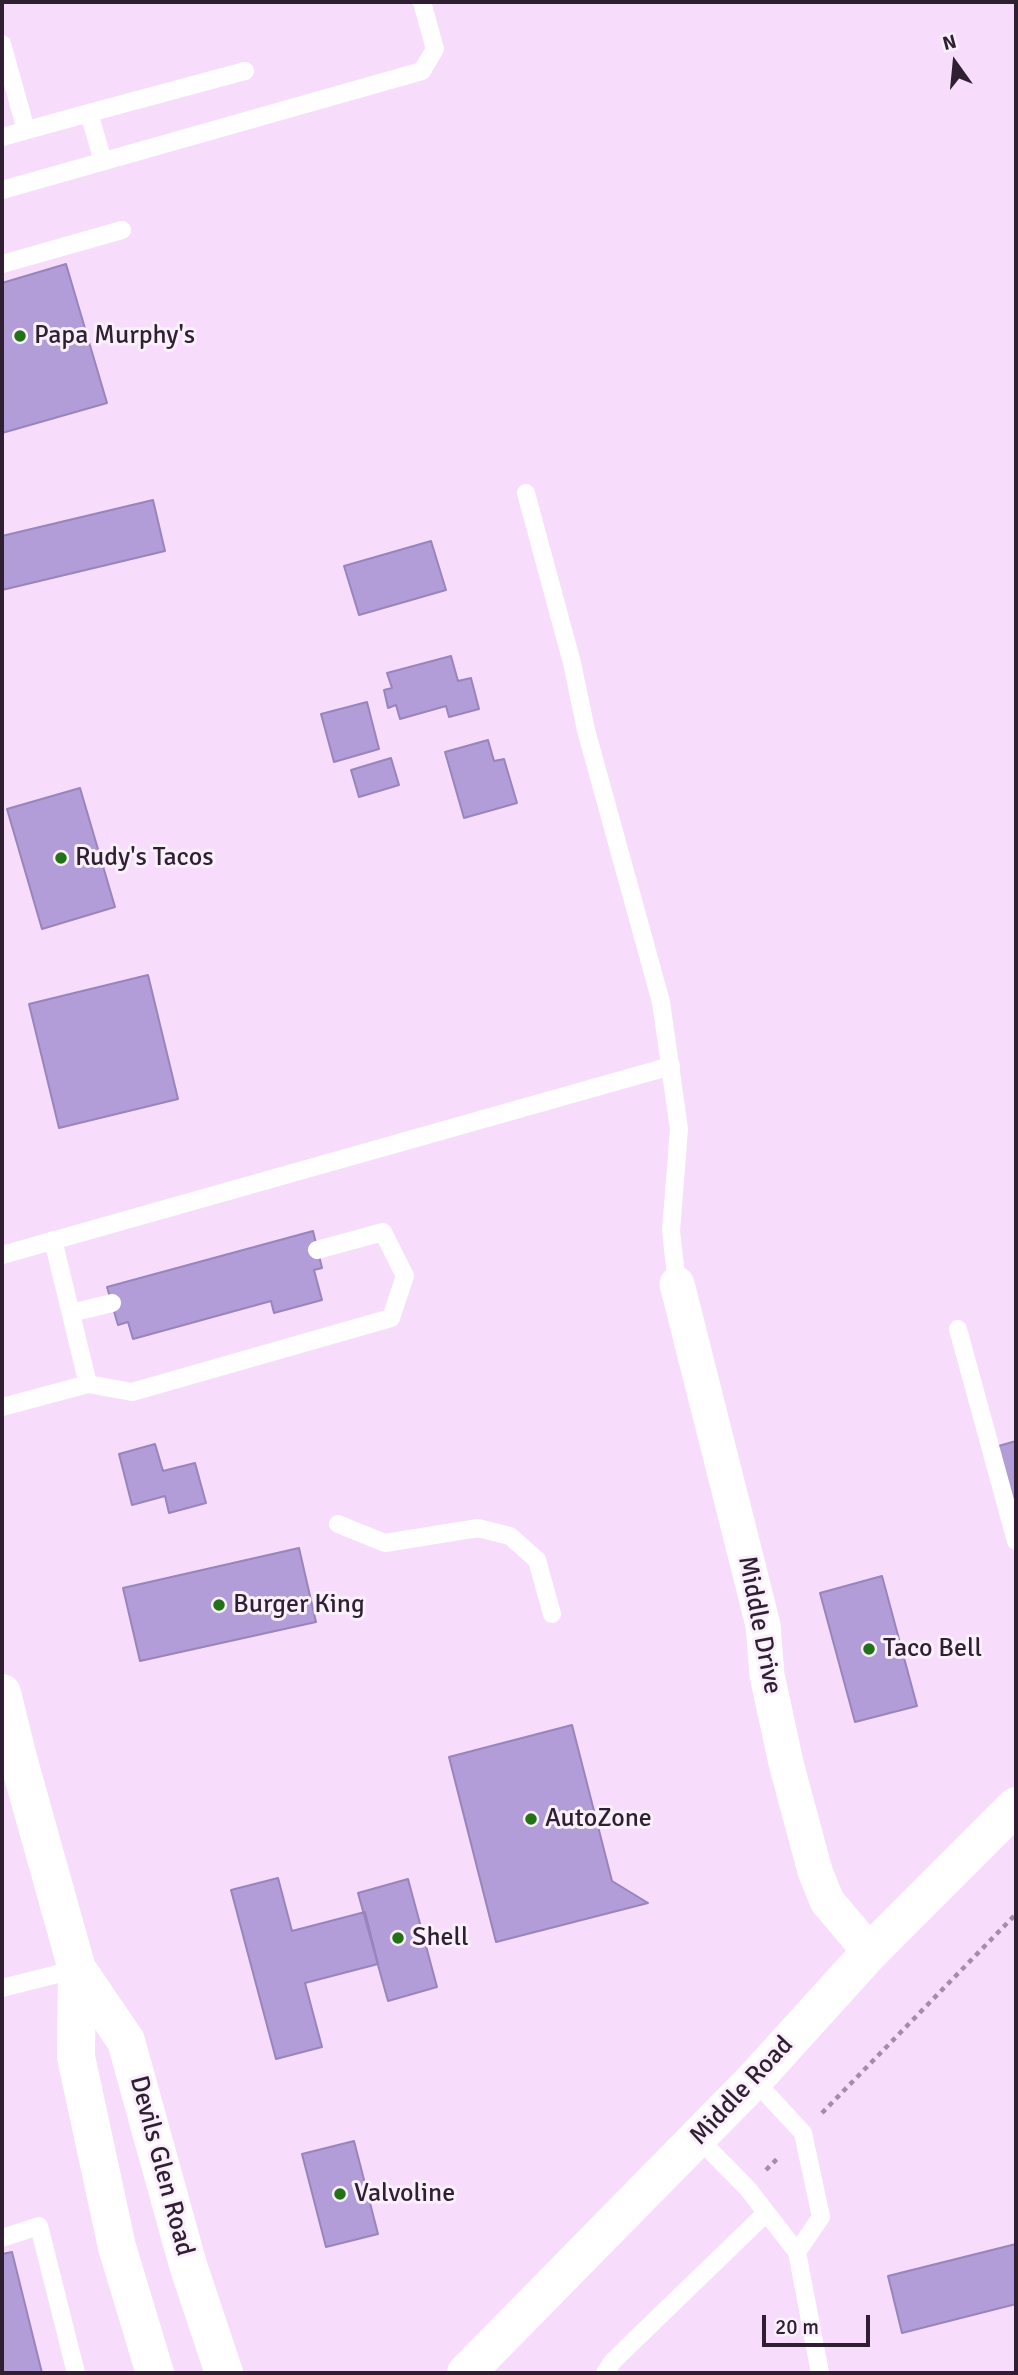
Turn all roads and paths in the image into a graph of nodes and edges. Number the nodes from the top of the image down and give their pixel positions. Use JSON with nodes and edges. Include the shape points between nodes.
{"nodes":[{"id":1,"x":422,"y":2,"type":"edge"},
{"id":2,"x":2,"y":44,"type":"edge"},
{"id":3,"x":245,"y":71,"type":"dead end"},
{"id":4,"x":89,"y":113,"type":"junction"},
{"id":5,"x":26,"y":130,"type":"junction"},
{"id":6,"x":2,"y":137,"type":"edge"},
{"id":7,"x":103,"y":161,"type":"junction"},
{"id":8,"x":2,"y":190,"type":"edge"},
{"id":9,"x":122,"y":230,"type":"dead end"},
{"id":10,"x":2,"y":264,"type":"edge"},
{"id":11,"x":526,"y":493,"type":"dead end"},
{"id":12,"x":671,"y":1066,"type":"junction"},
{"id":13,"x":53,"y":1240,"type":"junction"},
{"id":14,"x":317,"y":1250,"type":"dead end"},
{"id":15,"x":2,"y":1255,"type":"edge"},
{"id":16,"x":677,"y":1284,"type":"joint"},
{"id":17,"x":111,"y":1303,"type":"dead end"},
{"id":18,"x":71,"y":1313,"type":"junction"},
{"id":19,"x":958,"y":1329,"type":"dead end"},
{"id":20,"x":89,"y":1384,"type":"junction"},
{"id":21,"x":2,"y":1406,"type":"edge"},
{"id":22,"x":338,"y":1524,"type":"dead end"},
{"id":23,"x":1016,"y":1541,"type":"edge"},
{"id":24,"x":552,"y":1614,"type":"dead end"},
{"id":25,"x":2,"y":1693,"type":"edge"},
{"id":26,"x":1016,"y":1806,"type":"edge"},
{"id":27,"x":870,"y":1952,"type":"junction"},
{"id":28,"x":77,"y":1969,"type":"junction"},
{"id":29,"x":2,"y":1988,"type":"edge"},
{"id":30,"x":754,"y":2080,"type":"junction"},
{"id":31,"x":698,"y":2138,"type":"junction"},
{"id":32,"x":766,"y":2213,"type":"junction"},
{"id":33,"x":2,"y":2238,"type":"edge"},
{"id":34,"x":797,"y":2252,"type":"junction"},
{"id":35,"x":225,"y":2371,"type":"edge"},
{"id":36,"x":76,"y":2373,"type":"edge"},
{"id":37,"x":155,"y":2373,"type":"edge"},
{"id":38,"x":466,"y":2373,"type":"edge"},
{"id":39,"x":605,"y":2373,"type":"edge"},
{"id":40,"x":820,"y":2373,"type":"edge"}],
"edges":[{"from":1,"to":7,"type":"lane","via":[[435,49],[422,71]]},
{"from":2,"to":5,"type":"lane"},
{"from":3,"to":4,"type":"lane"},
{"from":4,"to":5,"type":"lane"},
{"from":4,"to":7,"type":"lane"},
{"from":5,"to":6,"type":"lane"},
{"from":7,"to":8,"type":"lane"},
{"from":9,"to":10,"type":"lane"},
{"from":11,"to":12,"type":"lane","via":[[661,1002]]},
{"from":12,"to":13,"type":"lane"},
{"from":12,"to":16,"type":"lane","via":[[679,1129],[671,1231]]},
{"from":13,"to":15,"type":"lane"},
{"from":13,"to":18,"type":"lane"},
{"from":14,"to":20,"type":"lane","via":[[383,1232],[405,1276],[391,1318],[132,1391]]},
{"from":16,"to":27,"type":"street","name":"Middle Drive","via":[[764,1625],[767,1675],[815,1871],[827,1901]]},
{"from":17,"to":18,"type":"lane"},
{"from":18,"to":20,"type":"lane"},
{"from":19,"to":23,"type":"lane"},
{"from":20,"to":21,"type":"lane"},
{"from":22,"to":24,"type":"lane","via":[[385,1543],[478,1528],[510,1536],[537,1560]]},
{"from":25,"to":28,"type":"main road","name":"Devils Glen Road"},
{"from":26,"to":27,"type":"main road","name":"Middle Road"},
{"from":27,"to":30,"type":"main road","name":"Middle Road"},
{"from":28,"to":29,"type":"lane"},
{"from":28,"to":35,"type":"main road","name":"Devils Glen Road","via":[[126,2041],[188,2265]]},
{"from":28,"to":37,"type":"main road","name":"Devils Glen Road","via":[[76,2057],[117,2247]]},
{"from":30,"to":31,"type":"main road","name":"Middle Road"},
{"from":30,"to":34,"type":"lane","via":[[803,2133],[821,2217]]},
{"from":31,"to":32,"type":"lane"},
{"from":31,"to":38,"type":"main road","name":"Middle Road"},
{"from":32,"to":34,"type":"lane"},
{"from":32,"to":39,"type":"lane"},
{"from":33,"to":36,"type":"lane","via":[[39,2226]]},
{"from":34,"to":40,"type":"lane"}]}
